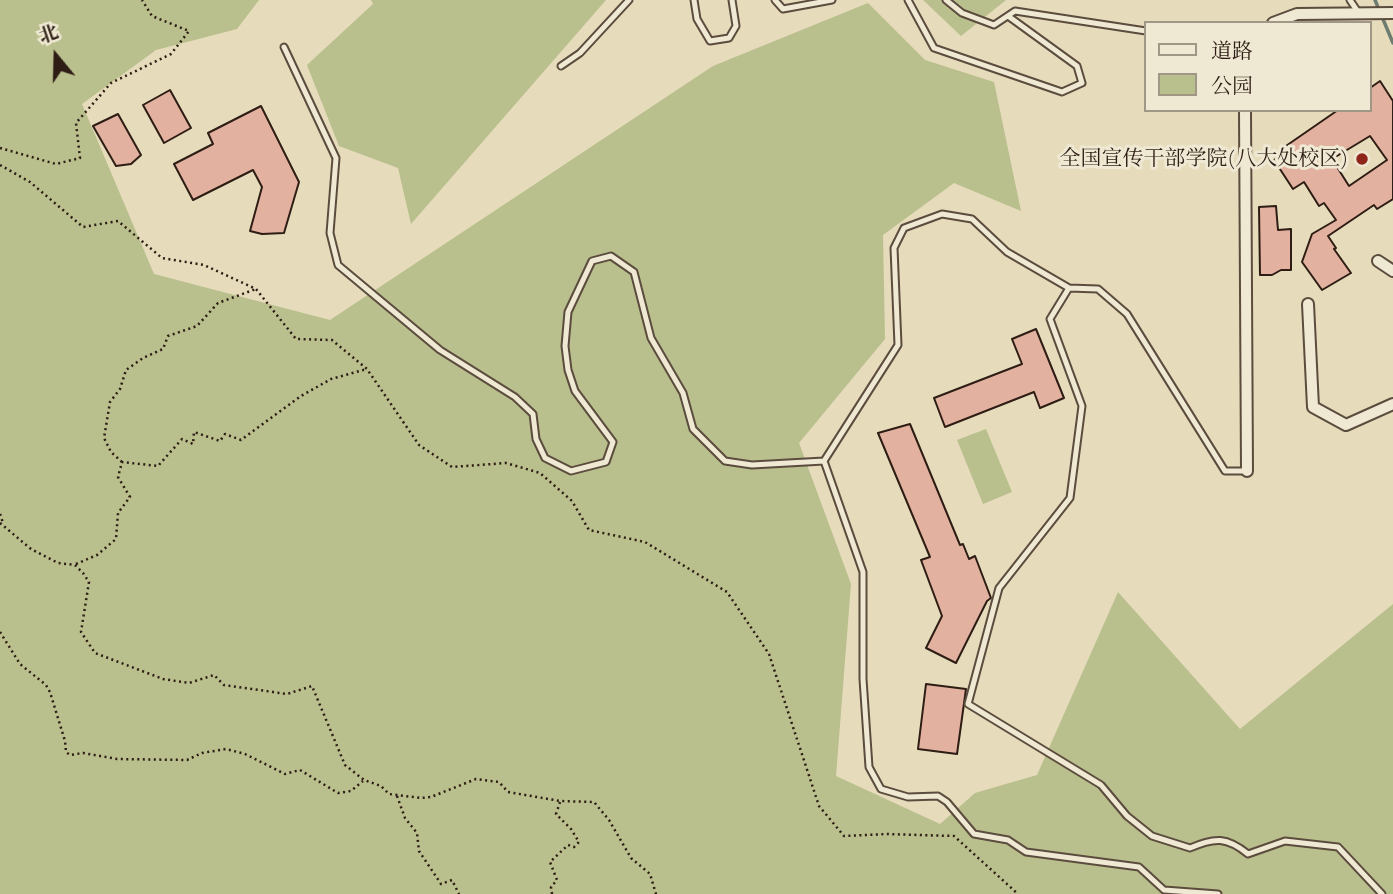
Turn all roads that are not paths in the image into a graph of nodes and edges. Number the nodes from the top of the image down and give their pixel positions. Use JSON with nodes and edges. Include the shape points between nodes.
{"nodes":[{"id":1,"x":629,"y":0,"type":"edge"},
{"id":2,"x":694,"y":0,"type":"edge"},
{"id":3,"x":732,"y":0,"type":"edge"},
{"id":4,"x":775,"y":0,"type":"edge"},
{"id":5,"x":832,"y":0,"type":"edge"},
{"id":6,"x":908,"y":0,"type":"edge"},
{"id":7,"x":946,"y":0,"type":"edge"},
{"id":8,"x":1350,"y":0,"type":"edge"},
{"id":9,"x":1393,"y":13,"type":"edge"},
{"id":10,"x":1358,"y":14,"type":"junction"},
{"id":11,"x":1008,"y":16,"type":"junction"},
{"id":12,"x":1278,"y":21,"type":"edge"},
{"id":13,"x":1144,"y":32,"type":"edge"},
{"id":14,"x":284,"y":47,"type":"dead end"},
{"id":15,"x":561,"y":66,"type":"dead end"},
{"id":16,"x":1245,"y":112,"type":"edge"},
{"id":17,"x":1378,"y":261,"type":"dead end"},
{"id":18,"x":1393,"y":271,"type":"edge"},
{"id":19,"x":1069,"y":288,"type":"junction"},
{"id":20,"x":1308,"y":304,"type":"dead end"},
{"id":21,"x":1393,"y":404,"type":"edge"},
{"id":22,"x":824,"y":461,"type":"junction"},
{"id":23,"x":1247,"y":471,"type":"joint"},
{"id":24,"x":1218,"y":894,"type":"edge"},
{"id":25,"x":1382,"y":894,"type":"edge"}],
"edges":[{"from":1,"to":15,"type":"lane"},
{"from":2,"to":3,"type":"lane","via":[[697,19],[710,41],[729,37],[736,26]]},
{"from":4,"to":5,"type":"lane","via":[[783,9]]},
{"from":6,"to":11,"type":"lane","via":[[934,48],[1062,92],[1082,83],[1077,66]]},
{"from":7,"to":11,"type":"lane","via":[[962,13],[994,25]]},
{"from":8,"to":10,"type":"lane"},
{"from":9,"to":10,"type":"street"},
{"from":10,"to":12,"type":"street","via":[[1297,14]]},
{"from":11,"to":13,"type":"lane","via":[[1015,11]]},
{"from":14,"to":22,"type":"lane","via":[[336,158],[330,233],[338,265],[440,350],[515,397],[533,414],[536,439],[545,458],[571,471],[607,462],[613,442],[575,391],[565,346],[568,312],[592,261],[611,256],[634,272],[651,338],[683,393],[693,429],[725,461]]},
{"from":16,"to":23,"type":"street"},
{"from":17,"to":18,"type":"street"},
{"from":19,"to":22,"type":"lane","via":[[1007,251],[972,219],[942,214],[904,228],[894,248],[898,345]]},
{"from":19,"to":23,"type":"lane","via":[[1098,289],[1127,314],[1225,471]]},
{"from":19,"to":25,"type":"lane","via":[[1050,319],[1082,406],[1070,498],[999,588],[968,704],[1101,785],[1127,816],[1152,836],[1190,848],[1209,840],[1233,842],[1248,854],[1285,842],[1338,847]]},
{"from":20,"to":21,"type":"street","via":[[1313,407],[1346,425]]},
{"from":22,"to":24,"type":"lane","via":[[863,572],[869,767],[881,789],[908,797],[938,796],[974,834],[1007,839],[1026,852],[1139,867],[1164,890]]}]}
